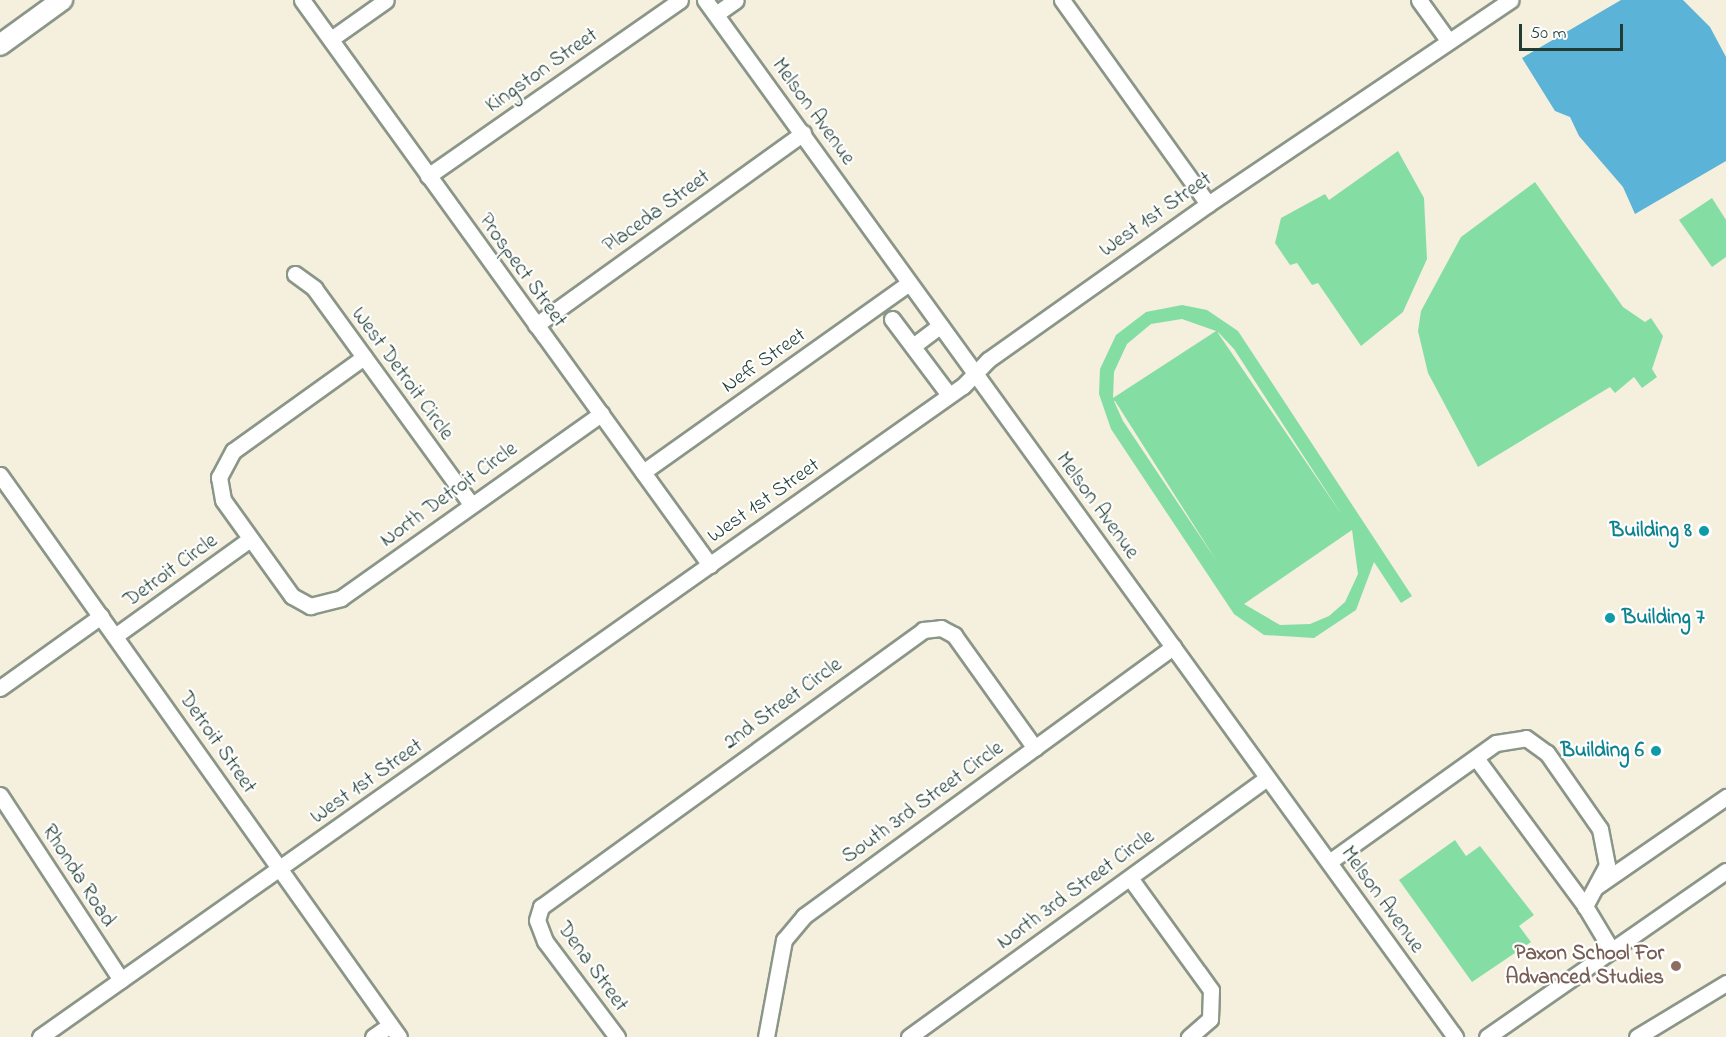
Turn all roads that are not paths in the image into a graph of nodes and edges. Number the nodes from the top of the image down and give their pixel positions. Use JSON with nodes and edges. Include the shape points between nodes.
{"nodes":[{"id":1,"x":62,"y":0,"type":"edge"},
{"id":2,"x":302,"y":0,"type":"edge"},
{"id":3,"x":386,"y":0,"type":"edge"},
{"id":4,"x":680,"y":0,"type":"edge"},
{"id":5,"x":705,"y":0,"type":"edge"},
{"id":6,"x":736,"y":0,"type":"edge"},
{"id":7,"x":1062,"y":0,"type":"edge"},
{"id":8,"x":1419,"y":0,"type":"edge"},
{"id":9,"x":1511,"y":0,"type":"edge"},
{"id":10,"x":716,"y":14,"type":"junction"},
{"id":11,"x":330,"y":39,"type":"junction"},
{"id":12,"x":1447,"y":39,"type":"junction"},
{"id":13,"x":0,"y":45,"type":"edge"},
{"id":14,"x":802,"y":133,"type":"junction"},
{"id":15,"x":428,"y":176,"type":"junction"},
{"id":16,"x":1208,"y":204,"type":"junction"},
{"id":17,"x":295,"y":274,"type":"dead end"},
{"id":18,"x":909,"y":283,"type":"junction"},
{"id":19,"x":892,"y":319,"type":"dead end"},
{"id":20,"x":536,"y":325,"type":"junction"},
{"id":21,"x":940,"y":326,"type":"junction"},
{"id":22,"x":913,"y":346,"type":"junction"},
{"id":23,"x":364,"y":357,"type":"junction"},
{"id":24,"x":975,"y":374,"type":"junction"},
{"id":25,"x":949,"y":395,"type":"junction"},
{"id":26,"x":601,"y":414,"type":"junction"},
{"id":27,"x":644,"y":472,"type":"junction"},
{"id":28,"x":0,"y":475,"type":"edge"},
{"id":29,"x":471,"y":504,"type":"junction"},
{"id":30,"x":250,"y":539,"type":"junction"},
{"id":31,"x":710,"y":565,"type":"junction"},
{"id":32,"x":101,"y":616,"type":"junction"},
{"id":33,"x":115,"y":636,"type":"junction"},
{"id":34,"x":1173,"y":647,"type":"junction"},
{"id":35,"x":0,"y":688,"type":"edge"},
{"id":36,"x":1035,"y":748,"type":"junction"},
{"id":37,"x":1476,"y":758,"type":"junction"},
{"id":38,"x":1268,"y":778,"type":"junction"},
{"id":39,"x":0,"y":795,"type":"edge"},
{"id":40,"x":1726,"y":797,"type":"edge"},
{"id":41,"x":1329,"y":862,"type":"junction"},
{"id":42,"x":281,"y":869,"type":"junction"},
{"id":43,"x":1726,"y":871,"type":"edge"},
{"id":44,"x":1130,"y":878,"type":"junction"},
{"id":45,"x":1597,"y":886,"type":"junction"},
{"id":46,"x":1586,"y":906,"type":"junction"},
{"id":47,"x":537,"y":920,"type":"joint"},
{"id":48,"x":1612,"y":951,"type":"junction"},
{"id":49,"x":121,"y":980,"type":"junction"},
{"id":50,"x":1726,"y":983,"type":"edge"},
{"id":51,"x":395,"y":1031,"type":"edge"},
{"id":52,"x":40,"y":1037,"type":"edge"},
{"id":53,"x":373,"y":1037,"type":"edge"},
{"id":54,"x":617,"y":1037,"type":"edge"},
{"id":55,"x":766,"y":1037,"type":"edge"},
{"id":56,"x":909,"y":1037,"type":"edge"},
{"id":57,"x":1189,"y":1037,"type":"edge"},
{"id":58,"x":1455,"y":1037,"type":"edge"},
{"id":59,"x":1487,"y":1037,"type":"edge"},
{"id":60,"x":1637,"y":1037,"type":"edge"}],
"edges":[{"from":1,"to":13,"type":"main road"},
{"from":2,"to":11,"type":"street","name":"Prospect Street"},
{"from":3,"to":11,"type":"street"},
{"from":4,"to":15,"type":"street","name":"Kingston Street"},
{"from":5,"to":10,"type":"street","name":"Melson Avenue"},
{"from":6,"to":10,"type":"street"},
{"from":7,"to":16,"type":"street"},
{"from":8,"to":12,"type":"street"},
{"from":9,"to":12,"type":"street","name":"West 1st Street"},
{"from":10,"to":14,"type":"street","name":"Melson Avenue"},
{"from":11,"to":15,"type":"street","name":"Prospect Street"},
{"from":12,"to":16,"type":"street","name":"West 1st Street"},
{"from":14,"to":18,"type":"street","name":"Melson Avenue"},
{"from":14,"to":20,"type":"street","name":"Placeda Street"},
{"from":15,"to":20,"type":"street","name":"Prospect Street"},
{"from":16,"to":24,"type":"street","name":"West 1st Street"},
{"from":17,"to":23,"type":"street","name":"West Detroit Circle","via":[[314,288]]},
{"from":18,"to":21,"type":"street","name":"Melson Avenue"},
{"from":18,"to":27,"type":"street","name":"Neff Street"},
{"from":19,"to":22,"type":"street"},
{"from":20,"to":26,"type":"street","name":"Prospect Street"},
{"from":21,"to":22,"type":"street"},
{"from":21,"to":24,"type":"street","name":"Melson Avenue"},
{"from":22,"to":25,"type":"street"},
{"from":23,"to":29,"type":"street","name":"West Detroit Circle"},
{"from":23,"to":30,"type":"street","via":[[233,451],[219,477],[223,500]]},
{"from":24,"to":25,"type":"street","name":"West 1st Street"},
{"from":24,"to":34,"type":"street","name":"Melson Avenue"},
{"from":25,"to":31,"type":"street","name":"West 1st Street"},
{"from":26,"to":27,"type":"street","name":"Prospect Street"},
{"from":26,"to":29,"type":"street","name":"North Detroit Circle"},
{"from":27,"to":31,"type":"street","name":"Prospect Street"},
{"from":28,"to":32,"type":"street","name":"Detroit Street"},
{"from":29,"to":30,"type":"street","name":"North Detroit Circle","via":[[342,598],[320,606],[292,596]]},
{"from":30,"to":33,"type":"street","name":"Detroit Circle"},
{"from":31,"to":42,"type":"street","name":"West 1st Street"},
{"from":32,"to":33,"type":"street","name":"Detroit Street"},
{"from":32,"to":35,"type":"street"},
{"from":33,"to":42,"type":"street","name":"Detroit Street"},
{"from":34,"to":36,"type":"street","name":"South 3rd Street Circle"},
{"from":34,"to":38,"type":"street","name":"Melson Avenue"},
{"from":36,"to":47,"type":"street","name":"2nd Street Circle","via":[[954,635],[941,627],[923,630],[552,894]]},
{"from":36,"to":55,"type":"street","name":"South 3rd Street Circle","via":[[793,927],[784,940]]},
{"from":37,"to":41,"type":"street"},
{"from":37,"to":45,"type":"street","via":[[1512,737],[1532,740],[1547,753],[1600,830],[1607,865]]},
{"from":37,"to":46,"type":"street"},
{"from":38,"to":41,"type":"street","name":"Melson Avenue"},
{"from":38,"to":44,"type":"street","name":"North 3rd Street Circle"},
{"from":39,"to":49,"type":"street","name":"Rhonda Road"},
{"from":40,"to":45,"type":"street"},
{"from":41,"to":58,"type":"street","name":"Melson Avenue"},
{"from":42,"to":49,"type":"street","name":"West 1st Street"},
{"from":42,"to":51,"type":"street","name":"Detroit Street"},
{"from":43,"to":48,"type":"street"},
{"from":44,"to":56,"type":"street","name":"North 3rd Street Circle"},
{"from":44,"to":57,"type":"street","via":[[1211,990],[1210,1019]]},
{"from":45,"to":46,"type":"street"},
{"from":46,"to":48,"type":"street"},
{"from":47,"to":54,"type":"street","name":"Dena Street","via":[[545,941]]},
{"from":48,"to":59,"type":"street"},
{"from":49,"to":52,"type":"street","name":"West 1st Street"},
{"from":50,"to":60,"type":"street"},
{"from":51,"to":53,"type":"street"}]}
